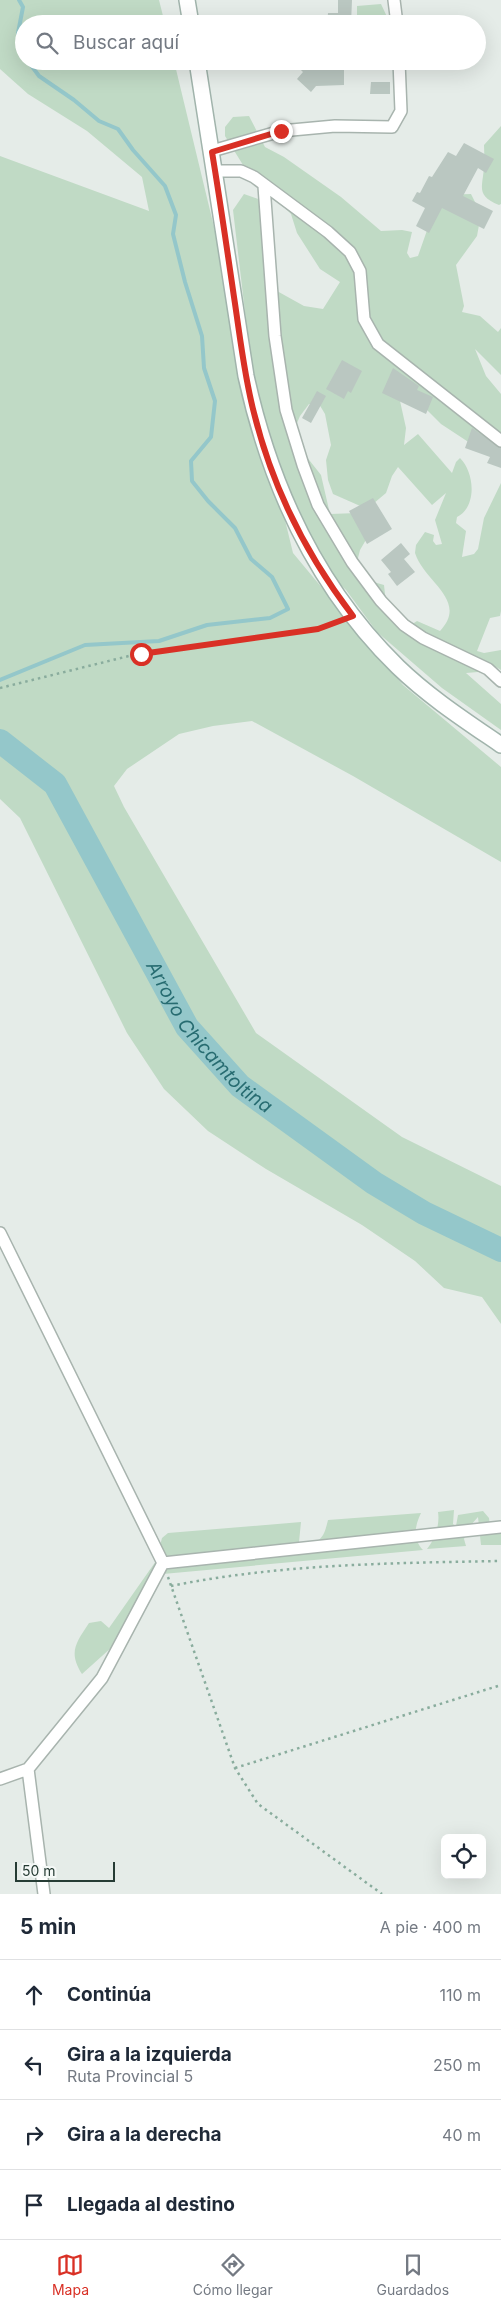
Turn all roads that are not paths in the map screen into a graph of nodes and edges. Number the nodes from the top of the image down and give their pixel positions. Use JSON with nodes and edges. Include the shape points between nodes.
{"nodes":[{"id":1,"x":187,"y":0,"type":"edge"},
{"id":2,"x":394,"y":0,"type":"edge"},
{"id":3,"x":190,"y":15,"type":"edge"},
{"id":4,"x":396,"y":15,"type":"edge"},
{"id":5,"x":199,"y":70,"type":"edge"},
{"id":6,"x":399,"y":70,"type":"edge"},
{"id":7,"x":212,"y":152,"type":"junction"},
{"id":8,"x":215,"y":171,"type":"junction"},
{"id":9,"x":264,"y":186,"type":"junction"},
{"id":10,"x":501,"y":441,"type":"edge"},
{"id":11,"x":501,"y":681,"type":"edge"},
{"id":12,"x":501,"y":745,"type":"edge"},
{"id":13,"x":0,"y":1233,"type":"edge"},
{"id":14,"x":501,"y":1527,"type":"edge"},
{"id":15,"x":163,"y":1563,"type":"junction"},
{"id":16,"x":28,"y":1769,"type":"junction"},
{"id":17,"x":0,"y":1779,"type":"edge"},
{"id":18,"x":44,"y":1894,"type":"edge"}],
"edges":[{"from":1,"to":3,"type":"main road"},
{"from":2,"to":4,"type":"street"},
{"from":5,"to":7,"type":"main road"},
{"from":6,"to":7,"type":"street","via":[[401,111],[392,127],[335,126],[281,131]]},
{"from":7,"to":8,"type":"main road"},
{"from":8,"to":9,"type":"street","via":[[241,171],[254,176]]},
{"from":8,"to":12,"type":"main road","via":[[254,415],[298,531],[353,616],[399,667],[452,712]]},
{"from":9,"to":10,"type":"street","via":[[350,252],[360,271],[364,319],[378,344]]},
{"from":9,"to":11,"type":"street","via":[[275,336],[286,410],[318,505],[380,601],[423,638],[488,668]]},
{"from":13,"to":15,"type":"street"},
{"from":14,"to":15,"type":"street"},
{"from":15,"to":16,"type":"street","via":[[102,1678]]},
{"from":16,"to":17,"type":"street"},
{"from":16,"to":18,"type":"street"}]}
